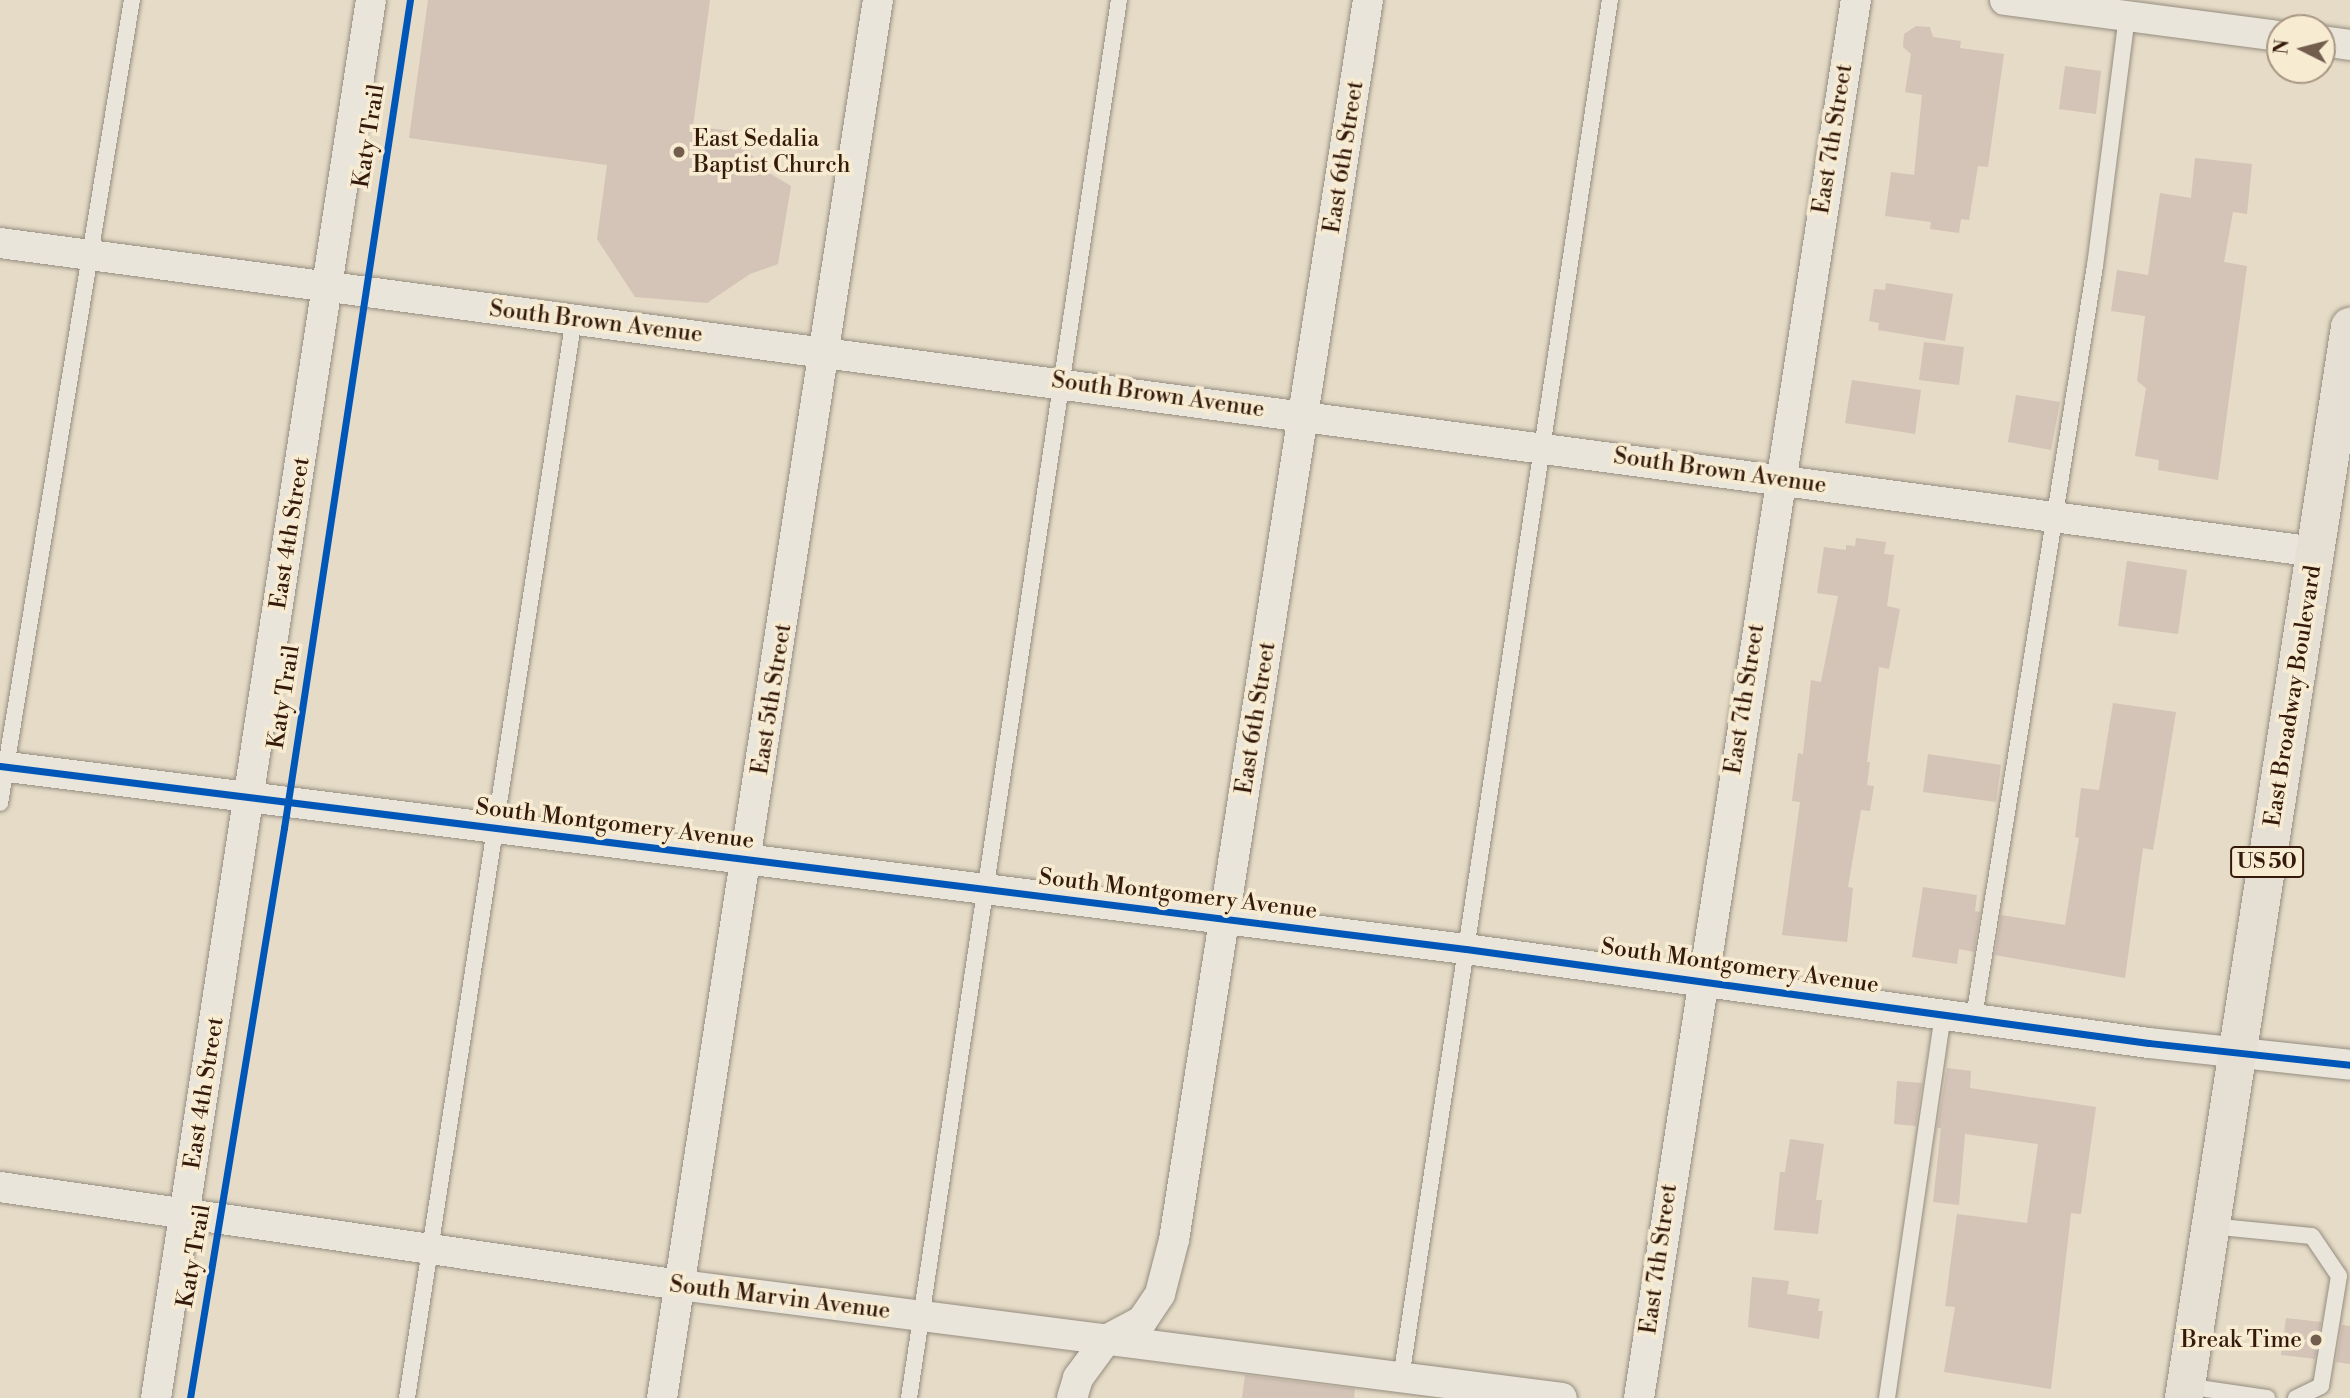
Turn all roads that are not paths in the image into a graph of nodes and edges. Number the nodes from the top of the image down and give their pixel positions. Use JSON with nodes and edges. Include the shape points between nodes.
{"nodes":[{"id":1,"x":132,"y":0,"type":"edge"},
{"id":2,"x":371,"y":0,"type":"edge"},
{"id":3,"x":878,"y":0,"type":"edge"},
{"id":4,"x":1119,"y":0,"type":"edge"},
{"id":5,"x":1368,"y":0,"type":"edge"},
{"id":6,"x":1610,"y":0,"type":"edge"},
{"id":7,"x":1856,"y":0,"type":"edge"},
{"id":8,"x":2005,"y":0,"type":"edge"},
{"id":9,"x":2097,"y":6,"type":"edge"},
{"id":10,"x":2127,"y":16,"type":"junction"},
{"id":11,"x":2266,"y":34,"type":"edge"},
{"id":12,"x":0,"y":243,"type":"edge"},
{"id":13,"x":91,"y":255,"type":"junction"},
{"id":14,"x":327,"y":290,"type":"junction"},
{"id":15,"x":574,"y":318,"type":"junction"},
{"id":16,"x":2350,"y":327,"type":"edge"},
{"id":17,"x":825,"y":351,"type":"junction"},
{"id":18,"x":1062,"y":383,"type":"junction"},
{"id":19,"x":1304,"y":415,"type":"junction"},
{"id":20,"x":1542,"y":447,"type":"junction"},
{"id":21,"x":1780,"y":480,"type":"junction"},
{"id":22,"x":2051,"y":516,"type":"junction"},
{"id":23,"x":2315,"y":552,"type":"junction"},
{"id":24,"x":3,"y":766,"type":"edge"},
{"id":25,"x":249,"y":797,"type":"junction"},
{"id":26,"x":0,"y":803,"type":"edge"},
{"id":27,"x":496,"y":828,"type":"junction"},
{"id":28,"x":748,"y":859,"type":"junction"},
{"id":29,"x":988,"y":889,"type":"junction"},
{"id":30,"x":1225,"y":919,"type":"junction"},
{"id":31,"x":1466,"y":949,"type":"junction"},
{"id":32,"x":1700,"y":981,"type":"junction"},
{"id":33,"x":1942,"y":1012,"type":"junction"},
{"id":34,"x":1974,"y":1017,"type":"junction"},
{"id":35,"x":2238,"y":1054,"type":"junction"},
{"id":36,"x":2350,"y":1065,"type":"edge"},
{"id":37,"x":0,"y":1187,"type":"edge"},
{"id":38,"x":185,"y":1216,"type":"junction"},
{"id":39,"x":2210,"y":1226,"type":"junction"},
{"id":40,"x":428,"y":1250,"type":"junction"},
{"id":41,"x":680,"y":1285,"type":"junction"},
{"id":42,"x":922,"y":1317,"type":"junction"},
{"id":43,"x":1106,"y":1340,"type":"junction"},
{"id":44,"x":1401,"y":1378,"type":"junction"},
{"id":45,"x":2185,"y":1392,"type":"edge"},
{"id":46,"x":2321,"y":1392,"type":"edge"},
{"id":47,"x":156,"y":1398,"type":"edge"},
{"id":48,"x":407,"y":1398,"type":"edge"},
{"id":49,"x":662,"y":1398,"type":"edge"},
{"id":50,"x":909,"y":1398,"type":"edge"},
{"id":51,"x":1072,"y":1398,"type":"edge"},
{"id":52,"x":1562,"y":1398,"type":"edge"},
{"id":53,"x":1639,"y":1398,"type":"edge"},
{"id":54,"x":1887,"y":1398,"type":"edge"},
{"id":55,"x":2267,"y":1398,"type":"edge"},
{"id":56,"x":2296,"y":1398,"type":"edge"}],
"edges":[{"from":1,"to":13,"type":"lane"},
{"from":2,"to":14,"type":"street","name":"East 4th Street"},
{"from":3,"to":17,"type":"street","name":"East 5th Street"},
{"from":4,"to":18,"type":"lane"},
{"from":5,"to":19,"type":"street","name":"East 6th Street"},
{"from":6,"to":20,"type":"lane"},
{"from":7,"to":21,"type":"street","name":"East 7th Street"},
{"from":8,"to":9,"type":"street"},
{"from":9,"to":10,"type":"street"},
{"from":10,"to":11,"type":"street"},
{"from":10,"to":22,"type":"lane","via":[[2095,266]]},
{"from":12,"to":13,"type":"street","name":"South Brown Avenue"},
{"from":13,"to":14,"type":"street","name":"South Brown Avenue"},
{"from":13,"to":24,"type":"lane"},
{"from":14,"to":15,"type":"street","name":"South Brown Avenue"},
{"from":14,"to":25,"type":"street","name":"East 4th Street"},
{"from":15,"to":17,"type":"street","name":"South Brown Avenue"},
{"from":15,"to":27,"type":"lane"},
{"from":16,"to":23,"type":"highway","name":"East Broadway Boulevard","number":"US 50"},
{"from":17,"to":18,"type":"street","name":"South Brown Avenue"},
{"from":17,"to":28,"type":"street","name":"East 5th Street"},
{"from":18,"to":19,"type":"street","name":"South Brown Avenue"},
{"from":18,"to":29,"type":"lane"},
{"from":19,"to":20,"type":"street","name":"South Brown Avenue"},
{"from":19,"to":30,"type":"street","name":"East 6th Street"},
{"from":20,"to":21,"type":"street","name":"South Brown Avenue"},
{"from":20,"to":31,"type":"lane"},
{"from":21,"to":22,"type":"street","name":"South Brown Avenue"},
{"from":21,"to":32,"type":"street","name":"East 7th Street"},
{"from":22,"to":23,"type":"street","name":"South Brown Avenue"},
{"from":22,"to":34,"type":"lane"},
{"from":23,"to":35,"type":"highway","name":"East Broadway Boulevard","number":"US 50"},
{"from":24,"to":25,"type":"street","name":"South Montgomery Avenue"},
{"from":24,"to":26,"type":"lane"},
{"from":25,"to":27,"type":"street","name":"South Montgomery Avenue"},
{"from":25,"to":38,"type":"street","name":"East 4th Street"},
{"from":27,"to":28,"type":"street","name":"South Montgomery Avenue"},
{"from":27,"to":40,"type":"lane"},
{"from":28,"to":29,"type":"street","name":"South Montgomery Avenue"},
{"from":28,"to":41,"type":"street","name":"East 5th Street"},
{"from":29,"to":30,"type":"street","name":"South Montgomery Avenue"},
{"from":29,"to":42,"type":"lane"},
{"from":30,"to":31,"type":"street","name":"South Montgomery Avenue"},
{"from":30,"to":43,"type":"street","name":"East 6th Street","via":[[1174,1240],[1160,1294],[1142,1321]]},
{"from":31,"to":32,"type":"street","name":"South Montgomery Avenue"},
{"from":31,"to":44,"type":"lane"},
{"from":32,"to":33,"type":"street","name":"South Montgomery Avenue"},
{"from":32,"to":53,"type":"street","name":"East 7th Street"},
{"from":33,"to":34,"type":"street","name":"South Montgomery Avenue"},
{"from":33,"to":54,"type":"lane"},
{"from":34,"to":35,"type":"street","name":"South Montgomery Avenue"},
{"from":35,"to":36,"type":"street","name":"South Montgomery Avenue"},
{"from":35,"to":39,"type":"highway","name":"East Broadway Boulevard","number":"US 50"},
{"from":37,"to":38,"type":"street","name":"South Marvin Avenue"},
{"from":38,"to":40,"type":"street","name":"South Marvin Avenue"},
{"from":38,"to":47,"type":"street","name":"East 4th Street"},
{"from":39,"to":45,"type":"highway","name":"East Broadway Boulevard","number":"US 50"},
{"from":39,"to":46,"type":"lane","via":[[2312,1236],[2339,1276]]},
{"from":40,"to":41,"type":"street","name":"South Marvin Avenue"},
{"from":40,"to":48,"type":"lane"},
{"from":41,"to":42,"type":"street","name":"South Marvin Avenue"},
{"from":41,"to":49,"type":"street","name":"East 5th Street"},
{"from":42,"to":43,"type":"street","name":"South Marvin Avenue"},
{"from":42,"to":50,"type":"lane"},
{"from":43,"to":44,"type":"street","name":"South Marvin Avenue"},
{"from":43,"to":51,"type":"street","name":"East 6th Street","via":[[1078,1378]]},
{"from":44,"to":52,"type":"street","name":"South Marvin Avenue"},
{"from":45,"to":55,"type":"lane"},
{"from":46,"to":56,"type":"lane"}]}
